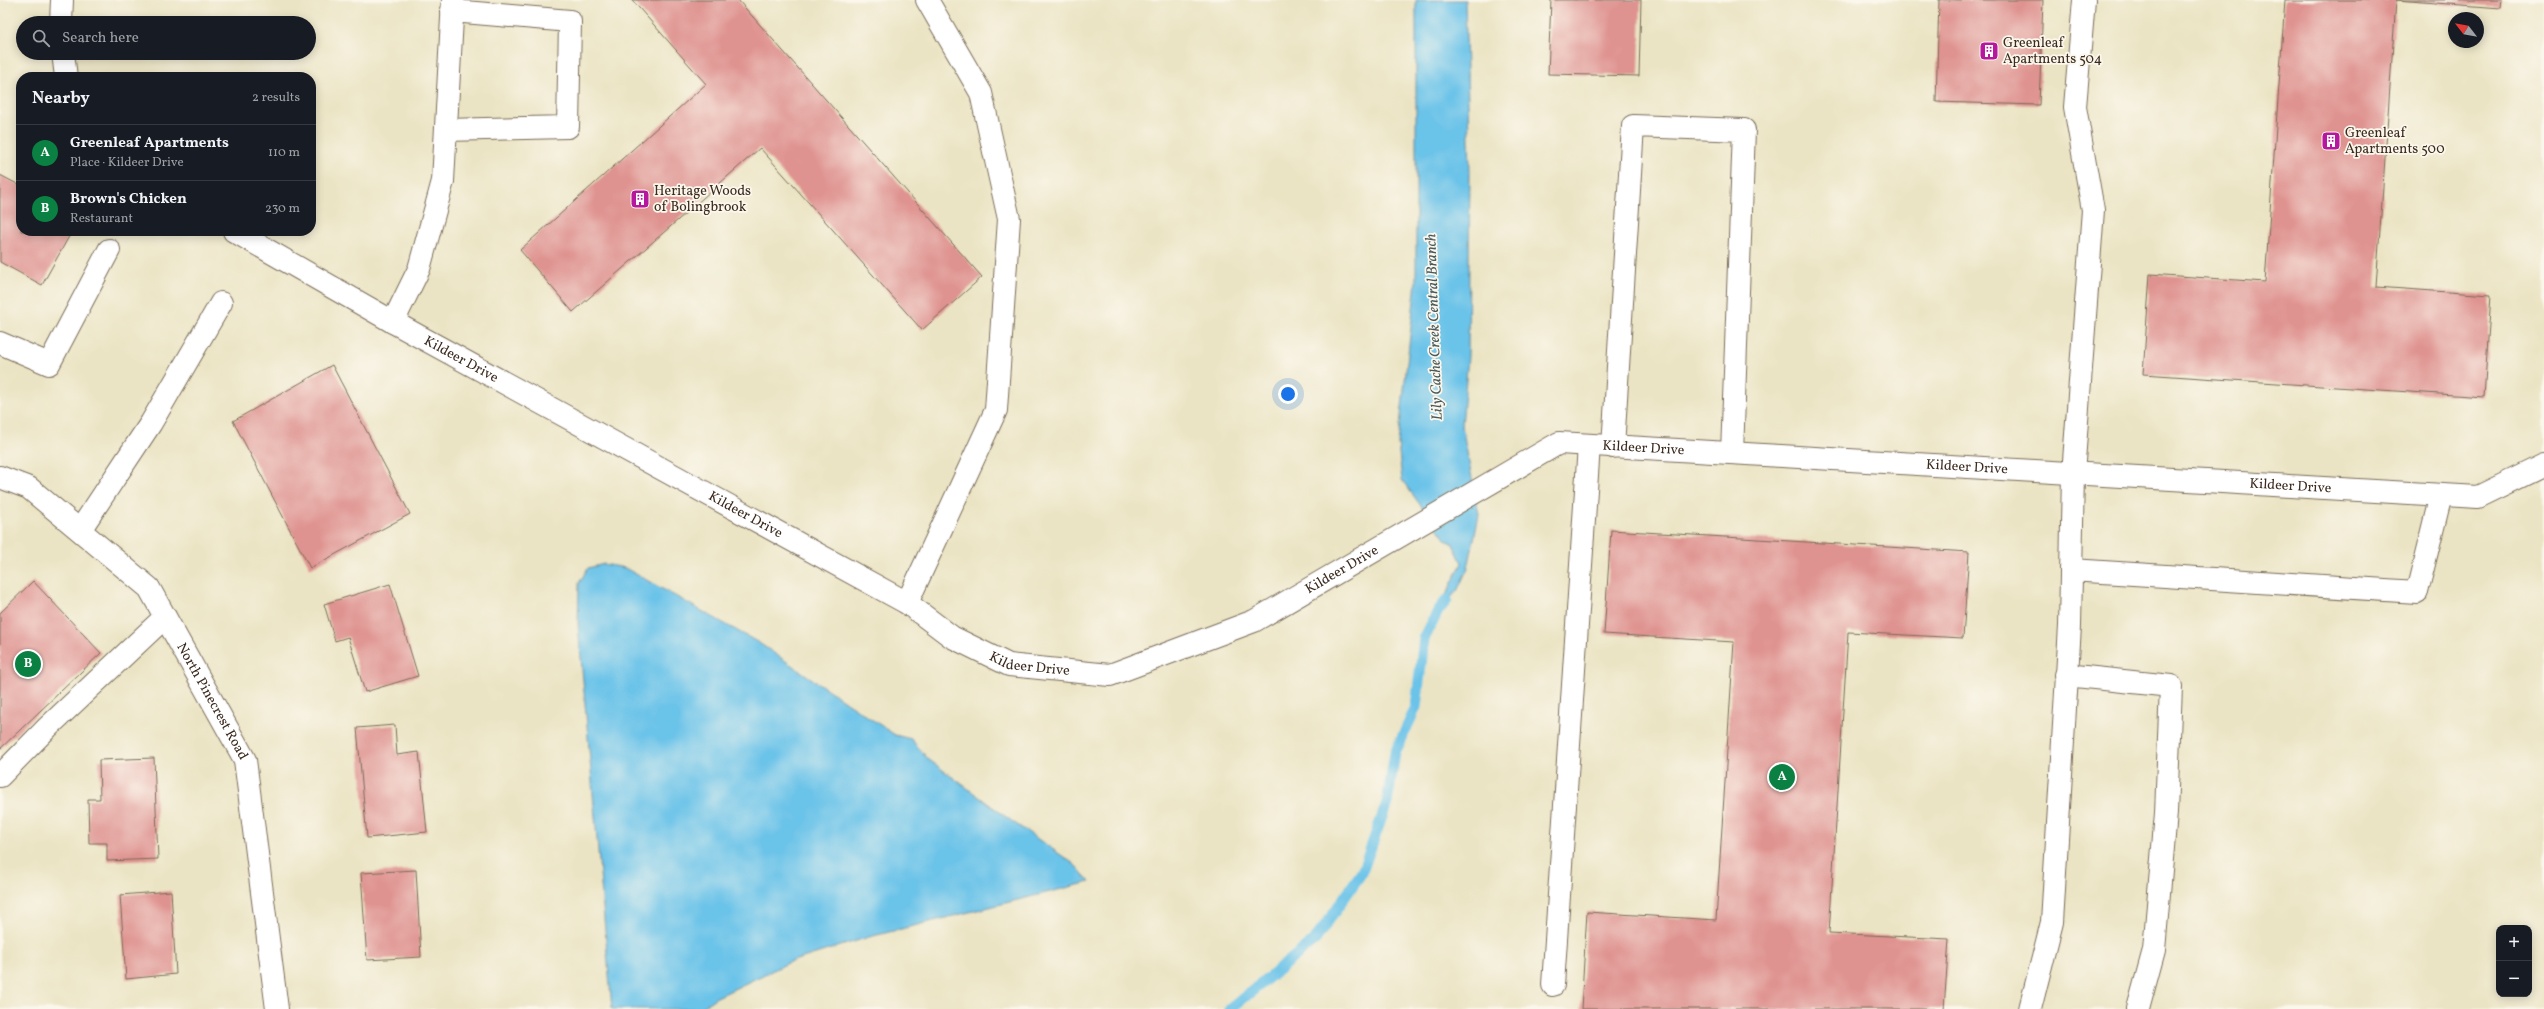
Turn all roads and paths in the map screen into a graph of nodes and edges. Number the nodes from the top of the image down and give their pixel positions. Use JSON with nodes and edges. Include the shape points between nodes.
{"nodes":[{"id":1,"x":62,"y":0,"type":"edge"},
{"id":2,"x":927,"y":0,"type":"edge"},
{"id":3,"x":2084,"y":0,"type":"edge"},
{"id":4,"x":452,"y":5,"type":"edge"},
{"id":5,"x":61,"y":16,"type":"edge"},
{"id":6,"x":64,"y":60,"type":"edge"},
{"id":7,"x":65,"y":72,"type":"edge"},
{"id":8,"x":446,"y":130,"type":"junction"},
{"id":9,"x":243,"y":236,"type":"edge"},
{"id":10,"x":108,"y":250,"type":"dead end"},
{"id":11,"x":221,"y":303,"type":"dead end"},
{"id":12,"x":393,"y":322,"type":"junction"},
{"id":13,"x":0,"y":343,"type":"edge"},
{"id":14,"x":1589,"y":445,"type":"junction"},
{"id":15,"x":1613,"y":447,"type":"junction"},
{"id":16,"x":1732,"y":454,"type":"junction"},
{"id":17,"x":2544,"y":466,"type":"edge"},
{"id":18,"x":2073,"y":474,"type":"junction"},
{"id":19,"x":0,"y":477,"type":"edge"},
{"id":20,"x":2441,"y":495,"type":"junction"},
{"id":21,"x":80,"y":530,"type":"junction"},
{"id":22,"x":2071,"y":570,"type":"junction"},
{"id":23,"x":907,"y":603,"type":"junction"},
{"id":24,"x":165,"y":617,"type":"junction"},
{"id":25,"x":2066,"y":675,"type":"junction"},
{"id":26,"x":0,"y":776,"type":"edge"},
{"id":27,"x":1553,"y":985,"type":"dead end"},
{"id":28,"x":277,"y":1009,"type":"edge"},
{"id":29,"x":2030,"y":1009,"type":"edge"},
{"id":30,"x":2138,"y":1009,"type":"edge"}],
"edges":[{"from":1,"to":5,"type":"street"},
{"from":2,"to":23,"type":"street","via":[[981,93],[1009,219],[996,410]]},
{"from":3,"to":18,"type":"street","via":[[2075,107],[2093,210]]},
{"from":4,"to":8,"type":"street"},
{"from":4,"to":8,"type":"street","via":[[570,21],[568,127]]},
{"from":6,"to":7,"type":"street"},
{"from":8,"to":12,"type":"street","via":[[442,181],[423,254]]},
{"from":9,"to":12,"type":"street","name":"Kildeer Drive"},
{"from":10,"to":13,"type":"street","via":[[49,364]]},
{"from":11,"to":21,"type":"street","via":[[151,423]]},
{"from":12,"to":23,"type":"street","name":"Kildeer Drive"},
{"from":14,"to":15,"type":"street","name":"Kildeer Drive"},
{"from":14,"to":23,"type":"street","name":"Kildeer Drive","via":[[1559,443],[1254,621],[1110,675],[1010,665],[952,637]]},
{"from":14,"to":27,"type":"street"},
{"from":15,"to":16,"type":"street","name":"Kildeer Drive"},
{"from":15,"to":16,"type":"street","via":[[1633,126],[1744,130]]},
{"from":16,"to":18,"type":"street","name":"Kildeer Drive"},
{"from":17,"to":20,"type":"street","name":"Kildeer Drive","via":[[2478,497]]},
{"from":18,"to":20,"type":"street","name":"Kildeer Drive"},
{"from":18,"to":22,"type":"street"},
{"from":19,"to":21,"type":"street","name":"North Pinecrest Road","via":[[29,488]]},
{"from":20,"to":22,"type":"street","via":[[2417,592]]},
{"from":21,"to":24,"type":"street","name":"North Pinecrest Road","via":[[149,588]]},
{"from":22,"to":25,"type":"street"},
{"from":24,"to":26,"type":"street"},
{"from":24,"to":28,"type":"street","name":"North Pinecrest Road","via":[[245,760]]},
{"from":25,"to":29,"type":"street","via":[[2052,922]]},
{"from":25,"to":30,"type":"street","via":[[2171,686],[2166,813],[2154,950]]}]}
